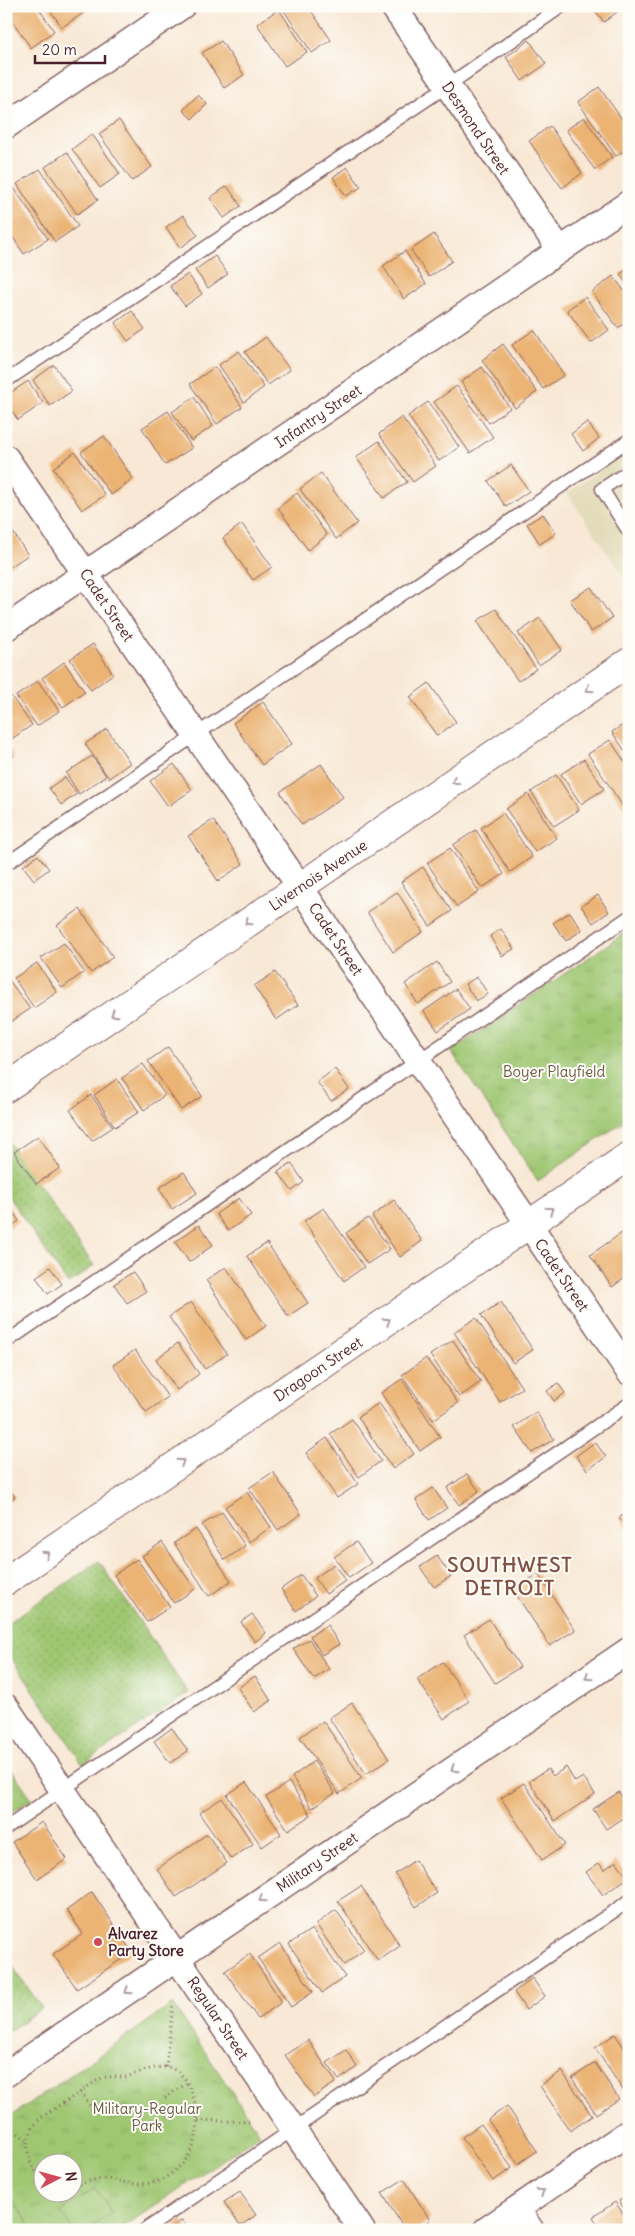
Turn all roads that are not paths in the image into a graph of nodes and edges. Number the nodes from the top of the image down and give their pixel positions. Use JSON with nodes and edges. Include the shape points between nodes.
{"nodes":[{"id":1,"x":182,"y":6,"type":"edge"},
{"id":2,"x":393,"y":6,"type":"edge"},
{"id":3,"x":562,"y":6,"type":"edge"},
{"id":4,"x":447,"y":86,"type":"junction"},
{"id":5,"x":6,"y":126,"type":"edge"},
{"id":6,"x":629,"y":203,"type":"edge"},
{"id":7,"x":560,"y":250,"type":"junction"},
{"id":8,"x":6,"y":381,"type":"edge"},
{"id":9,"x":629,"y":440,"type":"edge"},
{"id":10,"x":6,"y":458,"type":"edge"},
{"id":11,"x":629,"y":471,"type":"edge"},
{"id":12,"x":629,"y":532,"type":"edge"},
{"id":13,"x":86,"y":574,"type":"junction"},
{"id":14,"x":6,"y":628,"type":"edge"},
{"id":15,"x":629,"y":662,"type":"edge"},
{"id":16,"x":196,"y":734,"type":"junction"},
{"id":17,"x":6,"y":864,"type":"edge"},
{"id":18,"x":300,"y":887,"type":"junction"},
{"id":19,"x":629,"y":917,"type":"edge"},
{"id":20,"x":418,"y":1062,"type":"junction"},
{"id":21,"x":6,"y":1088,"type":"edge"},
{"id":22,"x":629,"y":1156,"type":"edge"},
{"id":23,"x":528,"y":1225,"type":"junction"},
{"id":24,"x":6,"y":1342,"type":"edge"},
{"id":25,"x":629,"y":1372,"type":"edge"},
{"id":26,"x":629,"y":1404,"type":"edge"},
{"id":27,"x":6,"y":1582,"type":"edge"},
{"id":28,"x":629,"y":1650,"type":"edge"},
{"id":29,"x":6,"y":1708,"type":"edge"},
{"id":30,"x":63,"y":1790,"type":"junction"},
{"id":31,"x":6,"y":1828,"type":"edge"},
{"id":32,"x":629,"y":1901,"type":"edge"},
{"id":33,"x":177,"y":1957,"type":"junction"},
{"id":34,"x":6,"y":2074,"type":"edge"},
{"id":35,"x":294,"y":2129,"type":"junction"},
{"id":36,"x":629,"y":2132,"type":"edge"},
{"id":37,"x":517,"y":2209,"type":"junction"},
{"id":38,"x":145,"y":2230,"type":"edge"},
{"id":39,"x":362,"y":2230,"type":"edge"},
{"id":40,"x":486,"y":2230,"type":"edge"},
{"id":41,"x":531,"y":2230,"type":"edge"}],
"edges":[{"from":1,"to":5,"type":"street"},
{"from":2,"to":4,"type":"street","name":"Desmond Street"},
{"from":3,"to":4,"type":"lane"},
{"from":4,"to":7,"type":"street","name":"Desmond Street"},
{"from":4,"to":8,"type":"lane"},
{"from":6,"to":7,"type":"street","name":"Infantry Street"},
{"from":7,"to":13,"type":"street","name":"Infantry Street"},
{"from":9,"to":16,"type":"lane"},
{"from":10,"to":13,"type":"street","name":"Cadet Street"},
{"from":11,"to":12,"type":"lane","via":[[602,489]]},
{"from":13,"to":14,"type":"street","name":"Infantry Street"},
{"from":13,"to":16,"type":"street","name":"Cadet Street"},
{"from":15,"to":18,"type":"main road","name":"Livernois Avenue","one_way":true},
{"from":16,"to":17,"type":"lane"},
{"from":16,"to":18,"type":"street","name":"Cadet Street"},
{"from":18,"to":20,"type":"street","name":"Cadet Street"},
{"from":18,"to":21,"type":"main road","name":"Livernois Avenue","one_way":true},
{"from":19,"to":20,"type":"lane"},
{"from":20,"to":23,"type":"street","name":"Cadet Street"},
{"from":20,"to":24,"type":"lane"},
{"from":23,"to":22,"type":"main road","name":"Dragoon Street","one_way":true},
{"from":23,"to":25,"type":"street","name":"Cadet Street"},
{"from":27,"to":23,"type":"main road","name":"Dragoon Street","one_way":true},
{"from":26,"to":30,"type":"lane"},
{"from":28,"to":33,"type":"street","name":"Military Street","one_way":true},
{"from":29,"to":30,"type":"street","name":"Regular Street"},
{"from":30,"to":31,"type":"lane"},
{"from":30,"to":33,"type":"street","name":"Regular Street"},
{"from":32,"to":35,"type":"lane"},
{"from":33,"to":34,"type":"street","name":"Military Street","one_way":true},
{"from":33,"to":35,"type":"street","name":"Regular Street"},
{"from":35,"to":38,"type":"lane"},
{"from":35,"to":39,"type":"street","name":"Regular Street"},
{"from":37,"to":36,"type":"street","one_way":true},
{"from":37,"to":40,"type":"street"},
{"from":37,"to":41,"type":"street"}]}
